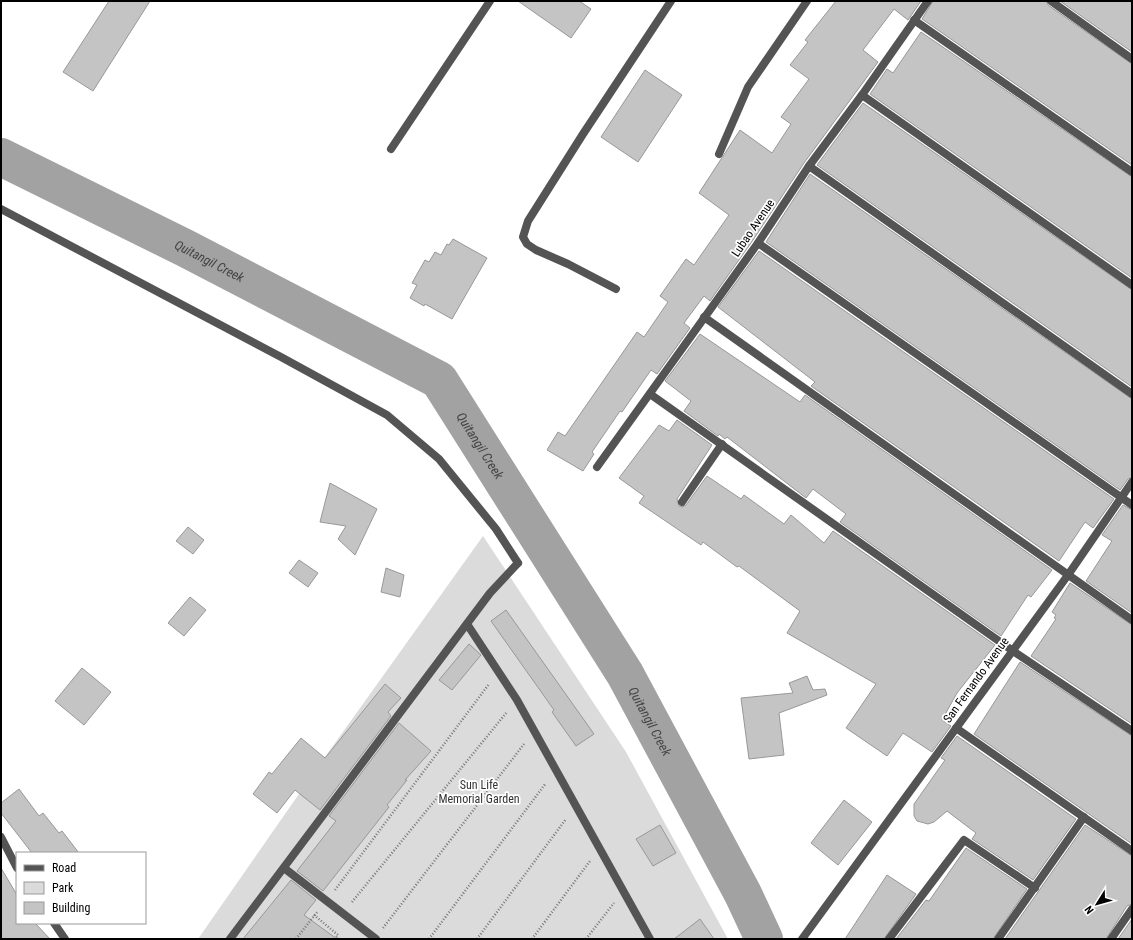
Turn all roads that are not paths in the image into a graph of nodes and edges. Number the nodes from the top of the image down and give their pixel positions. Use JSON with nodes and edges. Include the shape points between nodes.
{"nodes":[{"id":1,"x":490,"y":1,"type":"edge"},
{"id":2,"x":671,"y":1,"type":"edge"},
{"id":3,"x":807,"y":1,"type":"edge"},
{"id":4,"x":928,"y":1,"type":"edge"},
{"id":5,"x":1051,"y":1,"type":"edge"},
{"id":6,"x":914,"y":20,"type":"junction"},
{"id":7,"x":1132,"y":59,"type":"edge"},
{"id":8,"x":862,"y":95,"type":"junction"},
{"id":9,"x":391,"y":149,"type":"dead end"},
{"id":10,"x":719,"y":154,"type":"dead end"},
{"id":11,"x":809,"y":166,"type":"junction"},
{"id":12,"x":1132,"y":172,"type":"edge"},
{"id":13,"x":1,"y":209,"type":"edge"},
{"id":14,"x":758,"y":243,"type":"junction"},
{"id":15,"x":1132,"y":285,"type":"edge"},
{"id":16,"x":616,"y":288,"type":"dead end"},
{"id":17,"x":704,"y":317,"type":"junction"},
{"id":18,"x":650,"y":394,"type":"junction"},
{"id":19,"x":1132,"y":394,"type":"edge"},
{"id":20,"x":722,"y":444,"type":"junction"},
{"id":21,"x":597,"y":467,"type":"dead end"},
{"id":22,"x":1132,"y":482,"type":"edge"},
{"id":23,"x":1122,"y":497,"type":"junction"},
{"id":24,"x":682,"y":502,"type":"dead end"},
{"id":25,"x":1132,"y":504,"type":"edge"},
{"id":26,"x":1068,"y":575,"type":"junction"},
{"id":27,"x":1132,"y":620,"type":"edge"},
{"id":28,"x":467,"y":624,"type":"junction"},
{"id":29,"x":1013,"y":651,"type":"junction"},
{"id":30,"x":956,"y":728,"type":"junction"},
{"id":31,"x":1132,"y":731,"type":"edge"},
{"id":32,"x":1084,"y":817,"type":"junction"},
{"id":33,"x":1,"y":837,"type":"edge"},
{"id":34,"x":1132,"y":851,"type":"edge"},
{"id":35,"x":16,"y":866,"type":"edge"},
{"id":36,"x":284,"y":868,"type":"junction"},
{"id":37,"x":1035,"y":888,"type":"junction"},
{"id":38,"x":1132,"y":909,"type":"edge"},
{"id":39,"x":55,"y":924,"type":"edge"},
{"id":40,"x":65,"y":939,"type":"edge"},
{"id":41,"x":230,"y":939,"type":"edge"},
{"id":42,"x":376,"y":939,"type":"edge"},
{"id":43,"x":650,"y":939,"type":"edge"},
{"id":44,"x":802,"y":939,"type":"edge"},
{"id":45,"x":888,"y":939,"type":"edge"},
{"id":46,"x":998,"y":939,"type":"edge"},
{"id":47,"x":1110,"y":939,"type":"edge"}],
"edges":[{"from":1,"to":9,"type":"street"},
{"from":2,"to":16,"type":"street","via":[[536,208],[523,237],[527,244],[536,250]]},
{"from":3,"to":10,"type":"street","via":[[748,87]]},
{"from":4,"to":6,"type":"street","name":"Lubao Avenue"},
{"from":5,"to":7,"type":"street"},
{"from":6,"to":8,"type":"street","name":"Lubao Avenue"},
{"from":6,"to":12,"type":"street"},
{"from":8,"to":11,"type":"street","name":"Lubao Avenue"},
{"from":8,"to":15,"type":"street"},
{"from":11,"to":14,"type":"street","name":"Lubao Avenue"},
{"from":11,"to":19,"type":"street"},
{"from":13,"to":28,"type":"street","via":[[387,415],[439,459],[496,529],[518,563],[490,593]]},
{"from":14,"to":17,"type":"street","name":"Lubao Avenue"},
{"from":14,"to":23,"type":"street"},
{"from":17,"to":18,"type":"street","name":"Lubao Avenue"},
{"from":17,"to":26,"type":"street"},
{"from":18,"to":20,"type":"street"},
{"from":18,"to":21,"type":"street","name":"Lubao Avenue"},
{"from":20,"to":24,"type":"street"},
{"from":20,"to":29,"type":"street"},
{"from":22,"to":23,"type":"street","name":"San Fernando Avenue"},
{"from":23,"to":25,"type":"street"},
{"from":23,"to":26,"type":"street","name":"San Fernando Avenue"},
{"from":26,"to":27,"type":"street"},
{"from":26,"to":29,"type":"street","name":"San Fernando Avenue"},
{"from":28,"to":36,"type":"street"},
{"from":28,"to":43,"type":"street","via":[[516,700]]},
{"from":29,"to":30,"type":"street","name":"San Fernando Avenue"},
{"from":29,"to":31,"type":"street"},
{"from":30,"to":32,"type":"street"},
{"from":30,"to":44,"type":"street","name":"San Fernando Avenue"},
{"from":32,"to":34,"type":"street"},
{"from":32,"to":37,"type":"street"},
{"from":33,"to":35,"type":"street"},
{"from":36,"to":41,"type":"street"},
{"from":36,"to":42,"type":"street"},
{"from":37,"to":45,"type":"street","via":[[964,840]]},
{"from":37,"to":46,"type":"street"},
{"from":38,"to":47,"type":"street"},
{"from":39,"to":40,"type":"street"}]}
